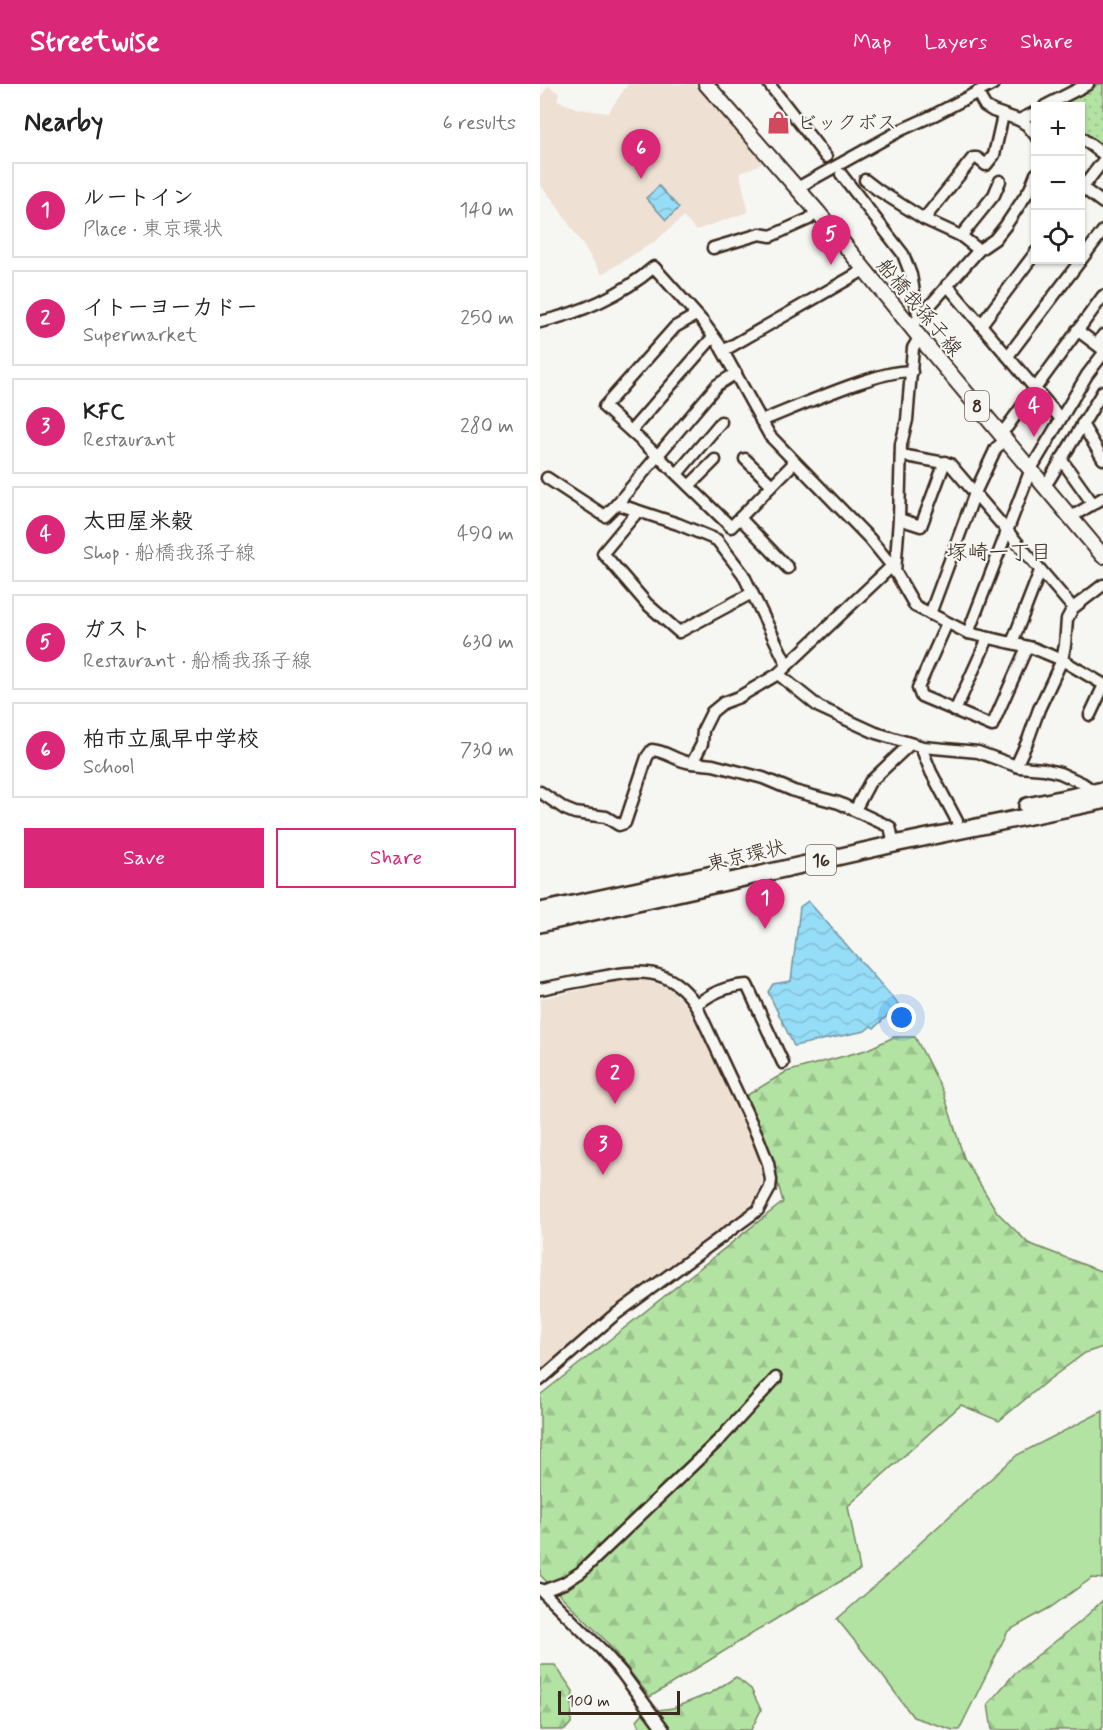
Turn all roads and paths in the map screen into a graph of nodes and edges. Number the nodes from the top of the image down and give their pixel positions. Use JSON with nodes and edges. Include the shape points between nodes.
{"nodes":[{"id":1,"x":706,"y":84,"type":"edge"},
{"id":2,"x":769,"y":84,"type":"edge"},
{"id":3,"x":992,"y":84,"type":"edge"},
{"id":4,"x":1088,"y":84,"type":"edge"},
{"id":5,"x":977,"y":92,"type":"junction"},
{"id":6,"x":1061,"y":102,"type":"edge"},
{"id":7,"x":1031,"y":114,"type":"edge"},
{"id":8,"x":1003,"y":115,"type":"junction"},
{"id":9,"x":1019,"y":120,"type":"junction"},
{"id":10,"x":1031,"y":130,"type":"edge"},
{"id":11,"x":1085,"y":141,"type":"edge"},
{"id":12,"x":1103,"y":154,"type":"edge"},
{"id":13,"x":826,"y":157,"type":"dead end"},
{"id":14,"x":1103,"y":161,"type":"edge"},
{"id":15,"x":841,"y":174,"type":"dead end"},
{"id":16,"x":865,"y":180,"type":"dead end"},
{"id":17,"x":1000,"y":181,"type":"dead end"},
{"id":18,"x":1085,"y":184,"type":"edge"},
{"id":19,"x":1031,"y":186,"type":"edge"},
{"id":20,"x":797,"y":188,"type":"junction"},
{"id":21,"x":1085,"y":192,"type":"edge"},
{"id":22,"x":1103,"y":203,"type":"edge"},
{"id":23,"x":817,"y":212,"type":"junction"},
{"id":24,"x":924,"y":219,"type":"junction"},
{"id":25,"x":1103,"y":231,"type":"edge"},
{"id":26,"x":961,"y":236,"type":"junction"},
{"id":27,"x":713,"y":248,"type":"dead end"},
{"id":28,"x":979,"y":250,"type":"junction"},
{"id":29,"x":1031,"y":257,"type":"edge"},
{"id":30,"x":864,"y":270,"type":"junction"},
{"id":31,"x":948,"y":285,"type":"junction"},
{"id":32,"x":1103,"y":296,"type":"edge"},
{"id":33,"x":696,"y":315,"type":"junction"},
{"id":34,"x":921,"y":316,"type":"junction"},
{"id":35,"x":540,"y":322,"type":"edge"},
{"id":36,"x":981,"y":325,"type":"junction"},
{"id":37,"x":911,"y":327,"type":"junction"},
{"id":38,"x":1077,"y":330,"type":"junction"},
{"id":39,"x":1103,"y":335,"type":"edge"},
{"id":40,"x":714,"y":337,"type":"junction"},
{"id":41,"x":921,"y":339,"type":"junction"},
{"id":42,"x":723,"y":351,"type":"junction"},
{"id":43,"x":1102,"y":351,"type":"edge"},
{"id":44,"x":1008,"y":356,"type":"junction"},
{"id":45,"x":912,"y":372,"type":"junction"},
{"id":46,"x":736,"y":373,"type":"junction"},
{"id":47,"x":1034,"y":389,"type":"junction"},
{"id":48,"x":1103,"y":391,"type":"edge"},
{"id":49,"x":1060,"y":418,"type":"junction"},
{"id":50,"x":761,"y":421,"type":"junction"},
{"id":51,"x":721,"y":422,"type":"dead end"},
{"id":52,"x":1082,"y":424,"type":"junction"},
{"id":53,"x":631,"y":431,"type":"junction"},
{"id":54,"x":1003,"y":437,"type":"junction"},
{"id":55,"x":901,"y":455,"type":"junction"},
{"id":56,"x":658,"y":456,"type":"junction"},
{"id":57,"x":746,"y":459,"type":"dead end"},
{"id":58,"x":1061,"y":459,"type":"junction"},
{"id":59,"x":1103,"y":459,"type":"edge"},
{"id":60,"x":715,"y":460,"type":"dead end"},
{"id":61,"x":795,"y":462,"type":"junction"},
{"id":62,"x":945,"y":462,"type":"junction"},
{"id":63,"x":1030,"y":469,"type":"junction"},
{"id":64,"x":676,"y":474,"type":"junction"},
{"id":65,"x":547,"y":478,"type":"dead end"},
{"id":66,"x":1043,"y":484,"type":"junction"},
{"id":67,"x":772,"y":485,"type":"junction"},
{"id":68,"x":689,"y":486,"type":"junction"},
{"id":69,"x":975,"y":493,"type":"junction"},
{"id":70,"x":1098,"y":501,"type":"edge"},
{"id":71,"x":617,"y":504,"type":"junction"},
{"id":72,"x":638,"y":511,"type":"junction"},
{"id":73,"x":1071,"y":517,"type":"junction"},
{"id":74,"x":740,"y":518,"type":"junction"},
{"id":75,"x":899,"y":519,"type":"junction"},
{"id":76,"x":1008,"y":530,"type":"junction"},
{"id":77,"x":1103,"y":556,"type":"edge"},
{"id":78,"x":788,"y":568,"type":"dead end"},
{"id":79,"x":893,"y":570,"type":"junction"},
{"id":80,"x":1040,"y":571,"type":"junction"},
{"id":81,"x":1103,"y":585,"type":"edge"},
{"id":82,"x":752,"y":593,"type":"junction"},
{"id":83,"x":1073,"y":608,"type":"junction"},
{"id":84,"x":930,"y":614,"type":"junction"},
{"id":85,"x":947,"y":623,"type":"junction"},
{"id":86,"x":968,"y":633,"type":"junction"},
{"id":87,"x":988,"y":638,"type":"junction"},
{"id":88,"x":1012,"y":643,"type":"junction"},
{"id":89,"x":1027,"y":646,"type":"junction"},
{"id":90,"x":1062,"y":660,"type":"junction"},
{"id":91,"x":787,"y":665,"type":"junction"},
{"id":92,"x":778,"y":674,"type":"junction"},
{"id":93,"x":1103,"y":685,"type":"edge"},
{"id":94,"x":955,"y":711,"type":"junction"},
{"id":95,"x":1090,"y":715,"type":"dead end"},
{"id":96,"x":910,"y":744,"type":"junction"},
{"id":97,"x":921,"y":747,"type":"junction"},
{"id":98,"x":692,"y":763,"type":"junction"},
{"id":99,"x":1016,"y":766,"type":"junction"},
{"id":100,"x":540,"y":792,"type":"edge"},
{"id":101,"x":1100,"y":794,"type":"edge"},
{"id":102,"x":855,"y":810,"type":"junction"},
{"id":103,"x":957,"y":821,"type":"junction"},
{"id":104,"x":892,"y":835,"type":"junction"},
{"id":105,"x":540,"y":911,"type":"edge"},
{"id":106,"x":540,"y":924,"type":"edge"},
{"id":107,"x":540,"y":989,"type":"edge"},
{"id":108,"x":696,"y":1005,"type":"junction"},
{"id":109,"x":783,"y":1063,"type":"dead end"},
{"id":110,"x":776,"y":1378,"type":"dead end"},
{"id":111,"x":540,"y":1380,"type":"edge"},
{"id":112,"x":541,"y":1590,"type":"edge"},
{"id":113,"x":664,"y":1730,"type":"edge"}],
"edges":[{"from":1,"to":20,"type":"main road","name":"船橋我孫子線","number":"8"},
{"from":2,"to":13,"type":"street"},
{"from":3,"to":5,"type":"street"},
{"from":4,"to":6,"type":"street"},
{"from":5,"to":8,"type":"street","via":[[985,106]]},
{"from":5,"to":20,"type":"street"},
{"from":7,"to":9,"type":"street"},
{"from":8,"to":9,"type":"street"},
{"from":8,"to":24,"type":"street","via":[[994,155],[986,165],[973,158]]},
{"from":9,"to":10,"type":"street"},
{"from":11,"to":12,"type":"street"},
{"from":14,"to":18,"type":"street"},
{"from":15,"to":34,"type":"street","via":[[903,254]]},
{"from":16,"to":24,"type":"street"},
{"from":17,"to":26,"type":"street","via":[[994,195]]},
{"from":19,"to":28,"type":"street","via":[[995,239]]},
{"from":20,"to":23,"type":"main road","name":"船橋我孫子線","number":"8"},
{"from":21,"to":22,"type":"street"},
{"from":23,"to":27,"type":"street","via":[[771,236],[760,234]]},
{"from":23,"to":30,"type":"main road","name":"船橋我孫子線","number":"8"},
{"from":24,"to":26,"type":"street"},
{"from":25,"to":44,"type":"street"},
{"from":26,"to":28,"type":"street"},
{"from":28,"to":31,"type":"street"},
{"from":29,"to":36,"type":"street"},
{"from":30,"to":37,"type":"main road","name":"船橋我孫子線","number":"8"},
{"from":30,"to":42,"type":"street"},
{"from":31,"to":34,"type":"street"},
{"from":31,"to":36,"type":"street"},
{"from":32,"to":38,"type":"street"},
{"from":33,"to":35,"type":"street","via":[[654,267],[625,289]]},
{"from":33,"to":40,"type":"street"},
{"from":33,"to":53,"type":"street","via":[[675,327],[604,407]]},
{"from":34,"to":37,"type":"street"},
{"from":36,"to":44,"type":"street"},
{"from":37,"to":41,"type":"main road","name":"船橋我孫子線","number":"8"},
{"from":38,"to":43,"type":"street"},
{"from":38,"to":47,"type":"street"},
{"from":39,"to":43,"type":"street","via":[[1099,342]]},
{"from":40,"to":42,"type":"street"},
{"from":40,"to":53,"type":"street"},
{"from":41,"to":45,"type":"street","via":[[913,348]]},
{"from":41,"to":54,"type":"main road","name":"船橋我孫子線","number":"8"},
{"from":42,"to":46,"type":"street"},
{"from":43,"to":49,"type":"street"},
{"from":44,"to":47,"type":"street"},
{"from":45,"to":50,"type":"street","via":[[866,380]]},
{"from":45,"to":55,"type":"street"},
{"from":46,"to":50,"type":"street"},
{"from":46,"to":56,"type":"street","via":[[717,385]]},
{"from":47,"to":49,"type":"street"},
{"from":47,"to":54,"type":"street"},
{"from":48,"to":52,"type":"street"},
{"from":49,"to":63,"type":"street"},
{"from":50,"to":61,"type":"street"},
{"from":51,"to":64,"type":"street"},
{"from":52,"to":58,"type":"street"},
{"from":52,"to":59,"type":"street"},
{"from":53,"to":56,"type":"street"},
{"from":54,"to":63,"type":"main road","name":"船橋我孫子線","number":"8"},
{"from":54,"to":69,"type":"street"},
{"from":55,"to":62,"type":"street"},
{"from":55,"to":75,"type":"street"},
{"from":56,"to":64,"type":"street"},
{"from":56,"to":71,"type":"street"},
{"from":57,"to":67,"type":"street"},
{"from":58,"to":66,"type":"street"},
{"from":58,"to":70,"type":"street"},
{"from":60,"to":68,"type":"street"},
{"from":61,"to":67,"type":"street"},
{"from":61,"to":79,"type":"street","via":[[870,539]]},
{"from":62,"to":69,"type":"street"},
{"from":62,"to":75,"type":"street","via":[[921,526]]},
{"from":63,"to":66,"type":"main road","name":"船橋我孫子線","number":"8"},
{"from":63,"to":76,"type":"street"},
{"from":64,"to":68,"type":"street"},
{"from":65,"to":71,"type":"street","via":[[605,516]]},
{"from":66,"to":73,"type":"main road","name":"船橋我孫子線","number":"8"},
{"from":67,"to":74,"type":"street"},
{"from":68,"to":74,"type":"street","via":[[731,527]]},
{"from":69,"to":76,"type":"street"},
{"from":69,"to":84,"type":"street"},
{"from":70,"to":73,"type":"street"},
{"from":71,"to":72,"type":"street"},
{"from":72,"to":82,"type":"street","via":[[717,540]]},
{"from":72,"to":82,"type":"street","via":[[603,553],[647,604],[679,632]]},
{"from":73,"to":77,"type":"main road","name":"船橋我孫子線","number":"8"},
{"from":74,"to":78,"type":"street"},
{"from":75,"to":79,"type":"street"},
{"from":76,"to":80,"type":"street"},
{"from":76,"to":86,"type":"street"},
{"from":79,"to":84,"type":"street","via":[[915,606]]},
{"from":79,"to":91,"type":"street"},
{"from":80,"to":83,"type":"street"},
{"from":80,"to":88,"type":"street"},
{"from":81,"to":83,"type":"street"},
{"from":82,"to":91,"type":"street"},
{"from":83,"to":90,"type":"street","via":[[1067,619]]},
{"from":84,"to":85,"type":"street"},
{"from":85,"to":86,"type":"street"},
{"from":85,"to":94,"type":"street","via":[[918,688],[921,696]]},
{"from":86,"to":87,"type":"street"},
{"from":87,"to":88,"type":"street"},
{"from":87,"to":94,"type":"street"},
{"from":88,"to":89,"type":"street"},
{"from":89,"to":90,"type":"street"},
{"from":89,"to":94,"type":"street","via":[[992,726]]},
{"from":90,"to":93,"type":"street"},
{"from":90,"to":99,"type":"street"},
{"from":91,"to":92,"type":"street"},
{"from":92,"to":96,"type":"street","via":[[819,707]]},
{"from":92,"to":98,"type":"street","via":[[712,712]]},
{"from":93,"to":95,"type":"street"},
{"from":96,"to":97,"type":"street"},
{"from":96,"to":102,"type":"street","via":[[870,782]]},
{"from":97,"to":99,"type":"street","via":[[978,752]]},
{"from":97,"to":103,"type":"street"},
{"from":98,"to":100,"type":"street","via":[[652,750],[622,825],[606,817],[565,809]]},
{"from":98,"to":102,"type":"street","via":[[748,773]]},
{"from":99,"to":101,"type":"street","via":[[1060,773]]},
{"from":101,"to":103,"type":"highway","name":"東京環状","number":"16"},
{"from":101,"to":106,"type":"highway","name":"東京環状","number":"16"},
{"from":102,"to":104,"type":"street","via":[[890,827]]},
{"from":103,"to":104,"type":"highway","name":"東京環状","number":"16"},
{"from":104,"to":105,"type":"highway","name":"東京環状","number":"16"},
{"from":107,"to":108,"type":"street","via":[[642,971],[668,977]]},
{"from":108,"to":109,"type":"street","via":[[713,992],[747,985]]},
{"from":108,"to":111,"type":"street","via":[[758,1135],[771,1180],[767,1196],[747,1220],[612,1317]]},
{"from":110,"to":112,"type":"street","via":[[722,1437],[581,1572],[564,1583]]},
{"from":112,"to":113,"type":"street","via":[[601,1649]]}]}
